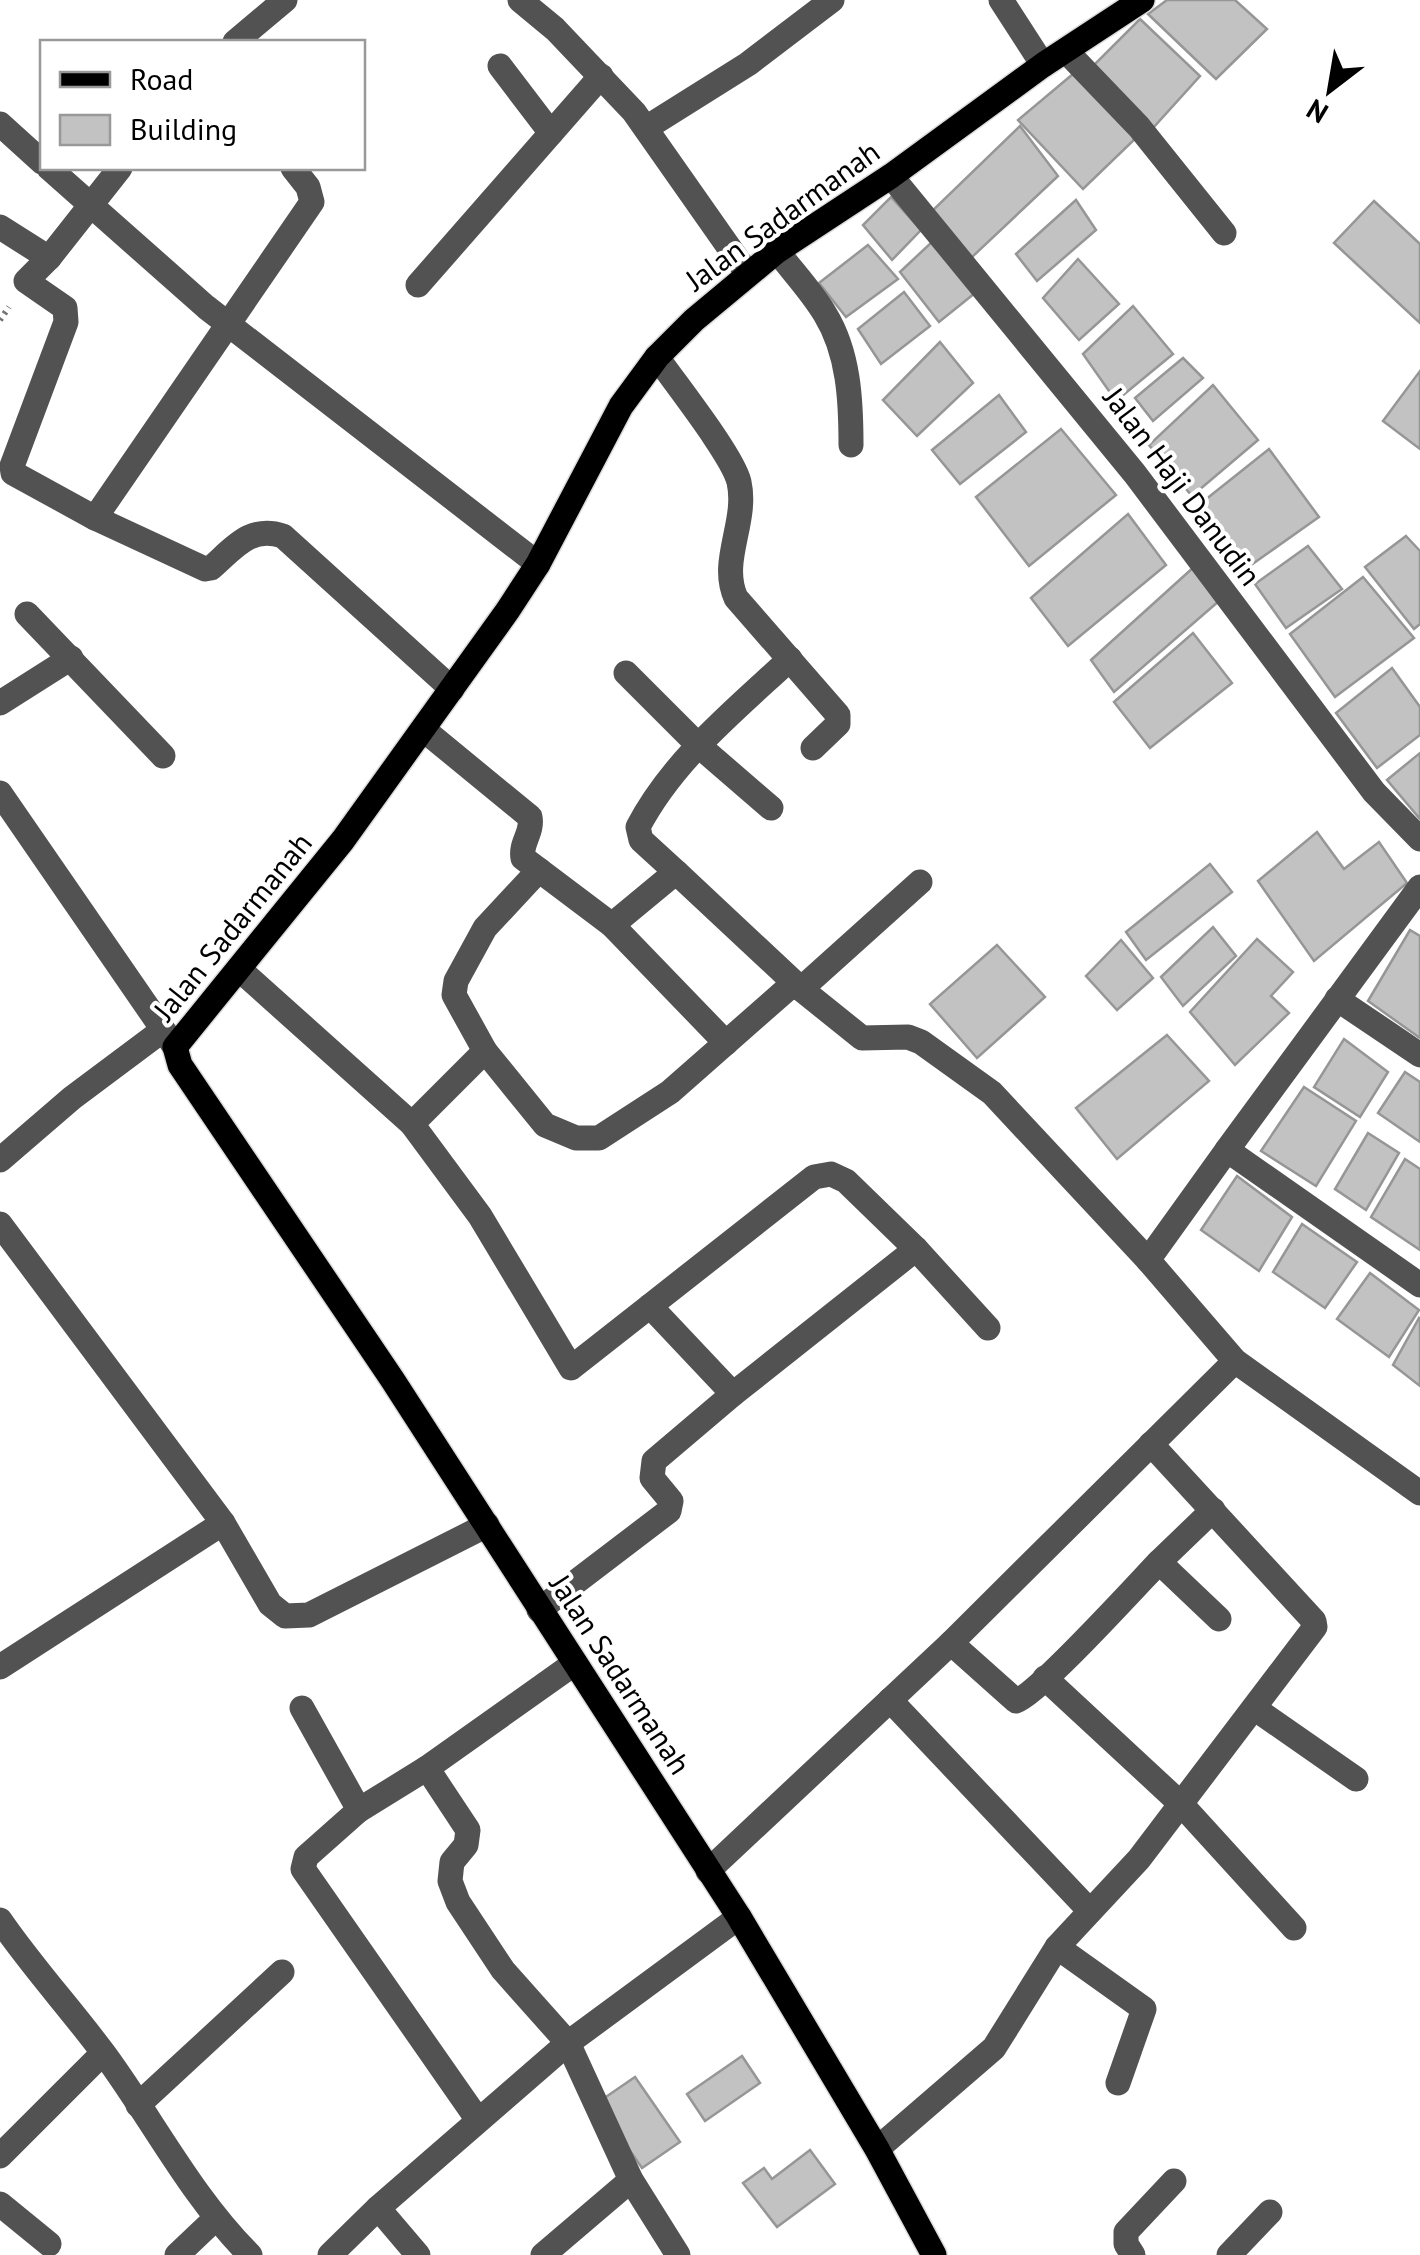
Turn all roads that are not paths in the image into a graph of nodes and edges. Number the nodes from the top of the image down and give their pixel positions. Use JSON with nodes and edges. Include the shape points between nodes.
{"nodes":[{"id":1,"x":285,"y":0,"type":"edge"},
{"id":2,"x":520,"y":0,"type":"edge"},
{"id":3,"x":832,"y":0,"type":"edge"},
{"id":4,"x":1001,"y":0,"type":"edge"},
{"id":5,"x":1142,"y":0,"type":"edge"},
{"id":6,"x":237,"y":40,"type":"edge"},
{"id":7,"x":1067,"y":52,"type":"junction"},
{"id":8,"x":1043,"y":65,"type":"junction"},
{"id":9,"x":500,"y":66,"type":"dead end"},
{"id":10,"x":602,"y":76,"type":"junction"},
{"id":11,"x":0,"y":124,"type":"edge"},
{"id":12,"x":646,"y":128,"type":"junction"},
{"id":13,"x":552,"y":133,"type":"junction"},
{"id":14,"x":40,"y":160,"type":"edge"},
{"id":15,"x":51,"y":170,"type":"edge"},
{"id":16,"x":118,"y":170,"type":"edge"},
{"id":17,"x":294,"y":170,"type":"edge"},
{"id":18,"x":890,"y":176,"type":"junction"},
{"id":19,"x":90,"y":203,"type":"junction"},
{"id":20,"x":0,"y":226,"type":"edge"},
{"id":21,"x":1224,"y":233,"type":"dead end"},
{"id":22,"x":777,"y":251,"type":"junction"},
{"id":23,"x":49,"y":258,"type":"junction"},
{"id":24,"x":747,"y":273,"type":"junction"},
{"id":25,"x":418,"y":285,"type":"dead end"},
{"id":26,"x":230,"y":326,"type":"junction"},
{"id":27,"x":657,"y":357,"type":"junction"},
{"id":28,"x":851,"y":446,"type":"dead end"},
{"id":29,"x":96,"y":518,"type":"junction"},
{"id":30,"x":538,"y":564,"type":"junction"},
{"id":31,"x":26,"y":614,"type":"dead end"},
{"id":32,"x":71,"y":658,"type":"junction"},
{"id":33,"x":790,"y":659,"type":"junction"},
{"id":34,"x":626,"y":673,"type":"dead end"},
{"id":35,"x":452,"y":688,"type":"junction"},
{"id":36,"x":0,"y":703,"type":"edge"},
{"id":37,"x":424,"y":730,"type":"junction"},
{"id":38,"x":698,"y":744,"type":"junction"},
{"id":39,"x":813,"y":748,"type":"dead end"},
{"id":40,"x":163,"y":756,"type":"dead end"},
{"id":41,"x":0,"y":793,"type":"edge"},
{"id":42,"x":770,"y":808,"type":"dead end"},
{"id":43,"x":1420,"y":839,"type":"edge"},
{"id":44,"x":540,"y":870,"type":"junction"},
{"id":45,"x":676,"y":872,"type":"junction"},
{"id":46,"x":920,"y":882,"type":"dead end"},
{"id":47,"x":1420,"y":887,"type":"edge"},
{"id":48,"x":612,"y":925,"type":"junction"},
{"id":49,"x":240,"y":970,"type":"junction"},
{"id":50,"x":797,"y":986,"type":"junction"},
{"id":51,"x":1337,"y":999,"type":"junction"},
{"id":52,"x":169,"y":1039,"type":"junction"},
{"id":53,"x":726,"y":1043,"type":"junction"},
{"id":54,"x":485,"y":1051,"type":"junction"},
{"id":55,"x":1420,"y":1056,"type":"edge"},
{"id":56,"x":412,"y":1124,"type":"junction"},
{"id":57,"x":1228,"y":1150,"type":"junction"},
{"id":58,"x":0,"y":1160,"type":"edge"},
{"id":59,"x":0,"y":1224,"type":"edge"},
{"id":60,"x":916,"y":1249,"type":"junction"},
{"id":61,"x":1148,"y":1260,"type":"junction"},
{"id":62,"x":1420,"y":1285,"type":"edge"},
{"id":63,"x":650,"y":1306,"type":"junction"},
{"id":64,"x":988,"y":1328,"type":"dead end"},
{"id":65,"x":1235,"y":1361,"type":"junction"},
{"id":66,"x":733,"y":1394,"type":"junction"},
{"id":67,"x":1151,"y":1444,"type":"junction"},
{"id":68,"x":1420,"y":1493,"type":"edge"},
{"id":69,"x":1213,"y":1510,"type":"junction"},
{"id":70,"x":223,"y":1523,"type":"junction"},
{"id":71,"x":487,"y":1525,"type":"junction"},
{"id":72,"x":1159,"y":1562,"type":"junction"},
{"id":73,"x":539,"y":1610,"type":"junction"},
{"id":74,"x":1219,"y":1619,"type":"dead end"},
{"id":75,"x":951,"y":1643,"type":"junction"},
{"id":76,"x":575,"y":1663,"type":"junction"},
{"id":77,"x":0,"y":1667,"type":"edge"},
{"id":78,"x":1045,"y":1678,"type":"junction"},
{"id":79,"x":890,"y":1700,"type":"junction"},
{"id":80,"x":302,"y":1708,"type":"dead end"},
{"id":81,"x":1254,"y":1708,"type":"junction"},
{"id":82,"x":427,"y":1768,"type":"junction"},
{"id":83,"x":1356,"y":1779,"type":"dead end"},
{"id":84,"x":1180,"y":1804,"type":"junction"},
{"id":85,"x":358,"y":1810,"type":"junction"},
{"id":86,"x":708,"y":1871,"type":"junction"},
{"id":87,"x":1090,"y":1911,"type":"junction"},
{"id":88,"x":739,"y":1917,"type":"junction"},
{"id":89,"x":0,"y":1920,"type":"edge"},
{"id":90,"x":1294,"y":1928,"type":"dead end"},
{"id":91,"x":1057,"y":1947,"type":"junction"},
{"id":92,"x":282,"y":1972,"type":"dead end"},
{"id":93,"x":568,"y":2043,"type":"junction"},
{"id":94,"x":103,"y":2053,"type":"junction"},
{"id":95,"x":1118,"y":2083,"type":"dead end"},
{"id":96,"x":138,"y":2105,"type":"junction"},
{"id":97,"x":478,"y":2120,"type":"junction"},
{"id":98,"x":877,"y":2149,"type":"junction"},
{"id":99,"x":0,"y":2156,"type":"edge"},
{"id":100,"x":631,"y":2180,"type":"junction"},
{"id":101,"x":1174,"y":2182,"type":"dead end"},
{"id":102,"x":0,"y":2204,"type":"edge"},
{"id":103,"x":378,"y":2208,"type":"junction"},
{"id":104,"x":1270,"y":2212,"type":"dead end"},
{"id":105,"x":215,"y":2220,"type":"junction"},
{"id":106,"x":49,"y":2244,"type":"dead end"},
{"id":107,"x":178,"y":2255,"type":"edge"},
{"id":108,"x":250,"y":2255,"type":"edge"},
{"id":109,"x":330,"y":2255,"type":"edge"},
{"id":110,"x":418,"y":2255,"type":"edge"},
{"id":111,"x":543,"y":2255,"type":"edge"},
{"id":112,"x":678,"y":2255,"type":"edge"},
{"id":113,"x":934,"y":2255,"type":"edge"},
{"id":114,"x":1133,"y":2255,"type":"edge"},
{"id":115,"x":1229,"y":2255,"type":"edge"}],
"edges":[{"from":1,"to":6,"type":"street"},
{"from":2,"to":10,"type":"street"},
{"from":3,"to":12,"type":"street","via":[[748,64]]},
{"from":4,"to":8,"type":"street"},
{"from":5,"to":7,"type":"main road","name":"Jalan Sadarmanah"},
{"from":7,"to":8,"type":"main road","name":"Jalan Sadarmanah"},
{"from":7,"to":21,"type":"street","via":[[1139,127]]},
{"from":8,"to":18,"type":"main road","name":"Jalan Sadarmanah"},
{"from":9,"to":13,"type":"street"},
{"from":10,"to":12,"type":"street"},
{"from":10,"to":13,"type":"street"},
{"from":11,"to":14,"type":"street"},
{"from":12,"to":24,"type":"street"},
{"from":13,"to":25,"type":"street"},
{"from":15,"to":19,"type":"street"},
{"from":16,"to":19,"type":"street"},
{"from":17,"to":26,"type":"street","via":[[312,202]]},
{"from":18,"to":22,"type":"main road","name":"Jalan Sadarmanah"},
{"from":18,"to":43,"type":"street","name":"Jalan Haji Danudin","via":[[1113,446],[1374,792]]},
{"from":19,"to":23,"type":"street"},
{"from":19,"to":26,"type":"street"},
{"from":20,"to":23,"type":"street"},
{"from":22,"to":24,"type":"main road","name":"Jalan Sadarmanah"},
{"from":22,"to":28,"type":"street","via":[[832,330],[850,393]]},
{"from":23,"to":29,"type":"street","via":[[26,281],[65,308],[66,322],[13,473]]},
{"from":24,"to":27,"type":"main road","name":"Jalan Sadarmanah"},
{"from":26,"to":29,"type":"street"},
{"from":26,"to":30,"type":"street"},
{"from":27,"to":30,"type":"main road","name":"Jalan Sadarmanah","via":[[620,406]]},
{"from":27,"to":33,"type":"street","via":[[739,480],[741,516],[729,582]]},
{"from":29,"to":35,"type":"street","via":[[206,569],[251,533],[282,536]]},
{"from":30,"to":35,"type":"main road","name":"Jalan Sadarmanah"},
{"from":31,"to":32,"type":"street"},
{"from":32,"to":36,"type":"street"},
{"from":32,"to":40,"type":"street"},
{"from":33,"to":38,"type":"street"},
{"from":33,"to":39,"type":"street","via":[[839,721]]},
{"from":34,"to":38,"type":"street"},
{"from":35,"to":37,"type":"main road","name":"Jalan Sadarmanah"},
{"from":37,"to":44,"type":"street","via":[[530,817],[523,858]]},
{"from":37,"to":49,"type":"main road","name":"Jalan Sadarmanah"},
{"from":38,"to":42,"type":"street"},
{"from":38,"to":45,"type":"street","via":[[638,827],[641,840]]},
{"from":41,"to":52,"type":"street"},
{"from":44,"to":48,"type":"street"},
{"from":44,"to":54,"type":"street","via":[[485,928],[456,980],[454,995]]},
{"from":45,"to":48,"type":"street"},
{"from":45,"to":50,"type":"street"},
{"from":46,"to":50,"type":"street"},
{"from":47,"to":51,"type":"street"},
{"from":48,"to":53,"type":"street"},
{"from":49,"to":52,"type":"main road","name":"Jalan Sadarmanah"},
{"from":49,"to":56,"type":"street"},
{"from":50,"to":53,"type":"street"},
{"from":50,"to":61,"type":"street","via":[[862,1038],[921,1042],[992,1094]]},
{"from":51,"to":55,"type":"street"},
{"from":51,"to":57,"type":"street"},
{"from":52,"to":58,"type":"street","via":[[72,1098]]},
{"from":52,"to":71,"type":"main road","name":"Jalan Sadarmanah","via":[[180,1065]]},
{"from":53,"to":54,"type":"street","via":[[670,1092],[599,1138],[576,1138],[545,1125]]},
{"from":54,"to":56,"type":"street"},
{"from":56,"to":63,"type":"street","via":[[480,1216],[570,1368]]},
{"from":57,"to":61,"type":"street"},
{"from":57,"to":62,"type":"street"},
{"from":59,"to":70,"type":"street"},
{"from":60,"to":63,"type":"street","via":[[846,1180],[814,1177]]},
{"from":60,"to":64,"type":"street"},
{"from":60,"to":66,"type":"street"},
{"from":61,"to":65,"type":"street"},
{"from":63,"to":66,"type":"street"},
{"from":65,"to":67,"type":"street"},
{"from":65,"to":68,"type":"street"},
{"from":66,"to":73,"type":"street","via":[[654,1462],[652,1478],[671,1501],[669,1511]]},
{"from":67,"to":69,"type":"street"},
{"from":67,"to":75,"type":"street"},
{"from":69,"to":72,"type":"street"},
{"from":69,"to":81,"type":"street","via":[[1316,1627]]},
{"from":70,"to":71,"type":"street","via":[[270,1604],[286,1616],[309,1615]]},
{"from":70,"to":77,"type":"street"},
{"from":71,"to":73,"type":"main road","name":"Jalan Sadarmanah"},
{"from":72,"to":74,"type":"street"},
{"from":72,"to":78,"type":"street"},
{"from":73,"to":76,"type":"main road","name":"Jalan Sadarmanah"},
{"from":75,"to":78,"type":"street","via":[[1016,1700]]},
{"from":75,"to":79,"type":"street"},
{"from":76,"to":82,"type":"street"},
{"from":76,"to":86,"type":"main road","name":"Jalan Sadarmanah"},
{"from":78,"to":84,"type":"street"},
{"from":79,"to":86,"type":"street"},
{"from":79,"to":87,"type":"street"},
{"from":80,"to":85,"type":"street"},
{"from":81,"to":83,"type":"street"},
{"from":81,"to":84,"type":"street"},
{"from":82,"to":85,"type":"street"},
{"from":82,"to":93,"type":"street","via":[[468,1830],[452,1862],[458,1902],[504,1970]]},
{"from":84,"to":87,"type":"street"},
{"from":84,"to":90,"type":"street"},
{"from":85,"to":97,"type":"street","via":[[306,1856],[303,1870]]},
{"from":86,"to":88,"type":"main road","name":"Jalan Sadarmanah"},
{"from":87,"to":91,"type":"street"},
{"from":88,"to":93,"type":"street"},
{"from":88,"to":98,"type":"main road","name":"Jalan Sadarmanah"},
{"from":89,"to":94,"type":"street"},
{"from":91,"to":95,"type":"street","via":[[1144,2009]]},
{"from":91,"to":98,"type":"street","via":[[994,2048]]},
{"from":92,"to":96,"type":"street"},
{"from":93,"to":97,"type":"street"},
{"from":93,"to":100,"type":"street"},
{"from":94,"to":96,"type":"street"},
{"from":94,"to":99,"type":"street"},
{"from":96,"to":105,"type":"street"},
{"from":97,"to":103,"type":"street"},
{"from":98,"to":113,"type":"main road","name":"Jalan Sadarmanah"},
{"from":100,"to":111,"type":"street"},
{"from":100,"to":112,"type":"street"},
{"from":101,"to":114,"type":"street","via":[[1126,2232]]},
{"from":102,"to":106,"type":"street"},
{"from":103,"to":109,"type":"street"},
{"from":103,"to":110,"type":"street"},
{"from":104,"to":115,"type":"street"},
{"from":105,"to":107,"type":"street"},
{"from":105,"to":108,"type":"street"}]}
